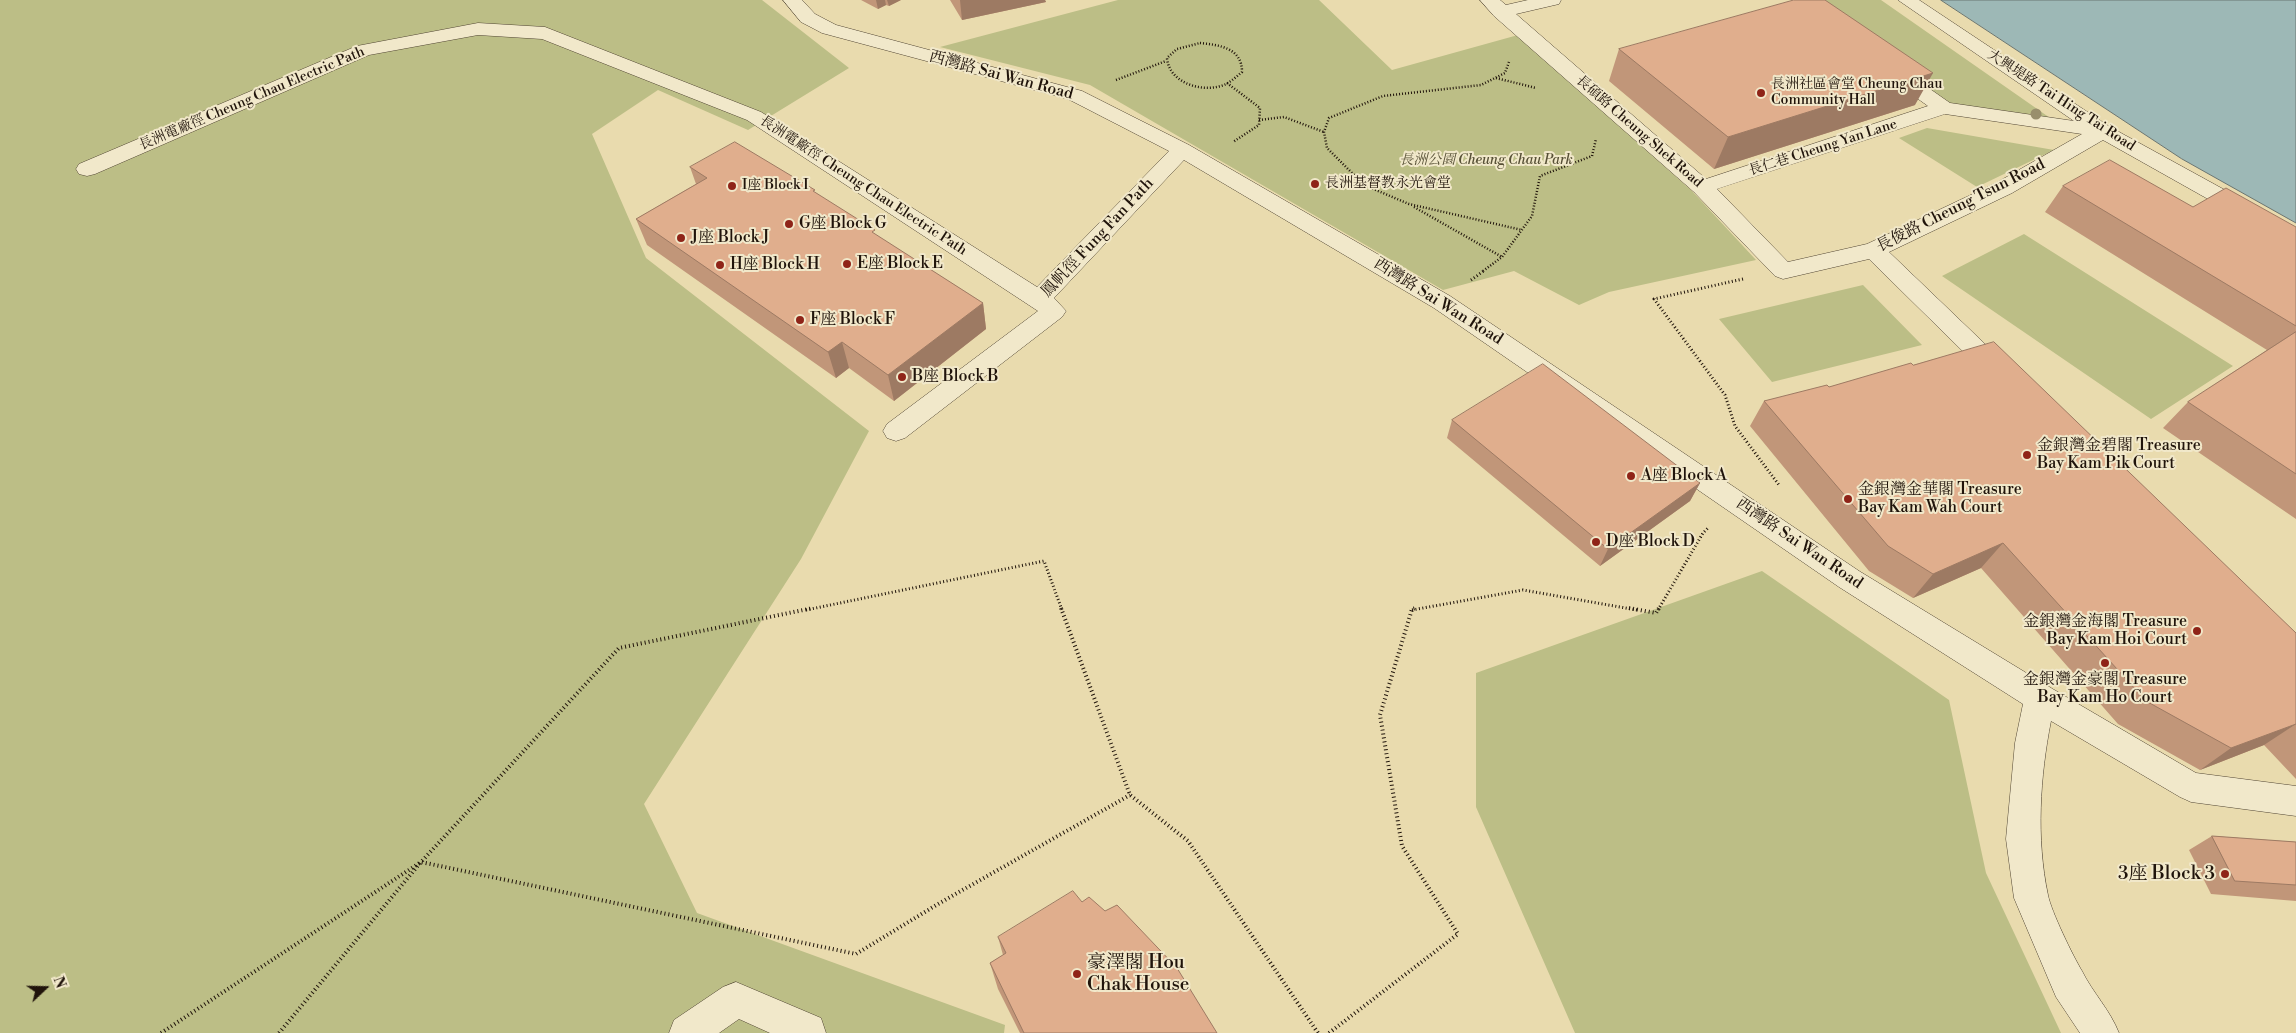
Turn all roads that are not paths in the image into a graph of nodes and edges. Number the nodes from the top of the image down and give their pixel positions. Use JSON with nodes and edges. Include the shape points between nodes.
{"nodes":[{"id":1,"x":792,"y":0,"type":"edge"},
{"id":2,"x":1552,"y":0,"type":"edge"},
{"id":3,"x":1907,"y":0,"type":"edge"},
{"id":4,"x":1495,"y":6,"type":"edge"},
{"id":5,"x":1880,"y":63,"type":"edge"},
{"id":6,"x":1944,"y":108,"type":"junction"},
{"id":7,"x":2103,"y":131,"type":"junction"},
{"id":8,"x":1192,"y":156,"type":"junction"},
{"id":9,"x":87,"y":169,"type":"dead end"},
{"id":10,"x":1702,"y":187,"type":"junction"},
{"id":11,"x":2296,"y":239,"type":"edge"},
{"id":12,"x":1874,"y":250,"type":"junction"},
{"id":13,"x":1783,"y":271,"type":"joint"},
{"id":14,"x":1039,"y":299,"type":"junction"},
{"id":15,"x":2015,"y":388,"type":"edge"},
{"id":16,"x":896,"y":431,"type":"dead end"},
{"id":17,"x":2040,"y":698,"type":"junction"},
{"id":18,"x":2296,"y":801,"type":"edge"},
{"id":19,"x":687,"y":1033,"type":"edge"},
{"id":20,"x":808,"y":1033,"type":"edge"},
{"id":21,"x":2101,"y":1033,"type":"edge"}],
"edges":[{"from":1,"to":8,"type":"street","name":"西灣路 Sai Wan Road","via":[[808,18],[829,29],[1075,94]]},
{"from":2,"to":4,"type":"street"},
{"from":3,"to":7,"type":"street","name":"大興堤路 Tai Hing Tai Road"},
{"from":4,"to":10,"type":"street","name":"長碩路 Cheung Shek Road"},
{"from":5,"to":6,"type":"street"},
{"from":6,"to":7,"type":"street"},
{"from":6,"to":10,"type":"street","name":"長仁巷 Cheung Yan Lane"},
{"from":7,"to":11,"type":"street","name":"大興堤路 Tai Hing Tai Road"},
{"from":7,"to":12,"type":"street","name":"長俊路 Cheung Tsun Road","via":[[2004,188]]},
{"from":8,"to":14,"type":"street","name":"鳳帆徑 Fung Fan Path"},
{"from":8,"to":17,"type":"street","name":"西灣路 Sai Wan Road","via":[[1442,302],[1849,579]]},
{"from":9,"to":14,"type":"street","name":"長洲電廠徑 Cheung Chau Electric Path","via":[[364,50],[478,29],[545,32],[754,116]]},
{"from":10,"to":13,"type":"street","name":"長碩路 Cheung Shek Road"},
{"from":12,"to":13,"type":"street","name":"長俊路 Cheung Tsun Road"},
{"from":12,"to":15,"type":"street"},
{"from":14,"to":16,"type":"street","name":"鳳帆徑 Fung Fan Path","via":[[1054,311]]},
{"from":17,"to":18,"type":"street","name":"西灣路 Sai Wan Road","via":[[2191,787]]},
{"from":17,"to":21,"type":"street","via":[[2031,743],[2023,839],[2032,898],[2068,984]]},
{"from":19,"to":20,"type":"street","via":[[736,1000]]}]}
